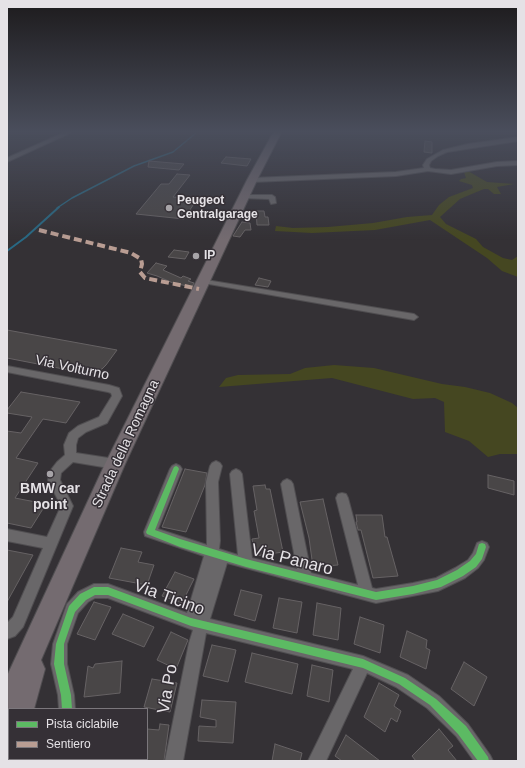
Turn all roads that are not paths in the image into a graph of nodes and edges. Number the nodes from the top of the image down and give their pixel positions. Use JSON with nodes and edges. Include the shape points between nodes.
{"nodes":[{"id":1,"x":258,"y":169,"type":"edge"},
{"id":2,"x":428,"y":169,"type":"joint"},
{"id":3,"x":469,"y":169,"type":"edge"},
{"id":4,"x":252,"y":180,"type":"junction"},
{"id":5,"x":244,"y":197,"type":"junction"},
{"id":6,"x":273,"y":203,"type":"dead end"},
{"id":7,"x":203,"y":281,"type":"junction"},
{"id":8,"x":414,"y":317,"type":"dead end"},
{"id":9,"x":7,"y":369,"type":"edge"},
{"id":10,"x":71,"y":457,"type":"junction"},
{"id":11,"x":115,"y":464,"type":"junction"},
{"id":12,"x":216,"y":466,"type":"dead end"},
{"id":13,"x":176,"y":469,"type":"dead end"},
{"id":14,"x":236,"y":474,"type":"dead end"},
{"id":15,"x":287,"y":484,"type":"dead end"},
{"id":16,"x":342,"y":498,"type":"dead end"},
{"id":17,"x":7,"y":535,"type":"edge"},
{"id":18,"x":51,"y":544,"type":"junction"},
{"id":19,"x":482,"y":547,"type":"dead end"},
{"id":20,"x":217,"y":554,"type":"junction"},
{"id":21,"x":246,"y":563,"type":"junction"},
{"id":22,"x":305,"y":578,"type":"junction"},
{"id":23,"x":367,"y":594,"type":"junction"},
{"id":24,"x":50,"y":608,"type":"junction"},
{"id":25,"x":196,"y":623,"type":"junction"},
{"id":26,"x":7,"y":632,"type":"edge"},
{"id":27,"x":363,"y":664,"type":"junction"},
{"id":28,"x":7,"y":706,"type":"edge"},
{"id":29,"x":20,"y":708,"type":"edge"},
{"id":30,"x":67,"y":708,"type":"edge"},
{"id":31,"x":174,"y":761,"type":"edge"},
{"id":32,"x":317,"y":761,"type":"edge"},
{"id":33,"x":484,"y":761,"type":"edge"}],
"edges":[{"from":1,"to":4,"type":"main road","name":"Strada della Romagna"},
{"from":2,"to":3,"type":"street","via":[[451,172]]},
{"from":2,"to":4,"type":"street","via":[[396,174]]},
{"from":4,"to":5,"type":"main road","name":"Strada della Romagna"},
{"from":5,"to":6,"type":"street","via":[[272,197]]},
{"from":5,"to":7,"type":"main road","name":"Strada della Romagna"},
{"from":7,"to":8,"type":"street"},
{"from":7,"to":11,"type":"main road","name":"Strada della Romagna"},
{"from":9,"to":10,"type":"street","name":"Via Volturno","via":[[109,388],[115,392],[117,396],[103,420],[73,436],[70,446]]},
{"from":10,"to":11,"type":"street"},
{"from":10,"to":18,"type":"street","via":[[56,471],[54,480],[67,506]]},
{"from":11,"to":24,"type":"main road","name":"Strada della Romagna"},
{"from":12,"to":20,"type":"street","via":[[212,482],[214,541]]},
{"from":13,"to":20,"type":"street","name":"Via Panaro","via":[[150,532]]},
{"from":14,"to":21,"type":"street","name":"Via Panaro"},
{"from":15,"to":22,"type":"street","name":"Via Panaro"},
{"from":16,"to":23,"type":"street"},
{"from":17,"to":18,"type":"street"},
{"from":18,"to":26,"type":"street","via":[[18,622]]},
{"from":19,"to":23,"type":"street","name":"Via Panaro","via":[[473,564],[438,584],[376,596]]},
{"from":20,"to":21,"type":"street","name":"Via Panaro"},
{"from":20,"to":25,"type":"street"},
{"from":21,"to":22,"type":"street","name":"Via Panaro"},
{"from":22,"to":23,"type":"street","name":"Via Panaro"},
{"from":24,"to":28,"type":"main road","name":"Strada della Romagna"},
{"from":24,"to":29,"type":"main road","name":"Strada della Romagna"},
{"from":25,"to":27,"type":"street","name":"Via Ticino"},
{"from":25,"to":30,"type":"street","name":"Via Ticino","via":[[108,590],[94,591],[83,597],[72,609],[60,644],[59,664]]},
{"from":25,"to":31,"type":"street","name":"Via Po","via":[[196,643]]},
{"from":27,"to":32,"type":"street"},
{"from":27,"to":33,"type":"street","name":"Via Ticino","via":[[402,681],[433,702],[462,730]]}]}
